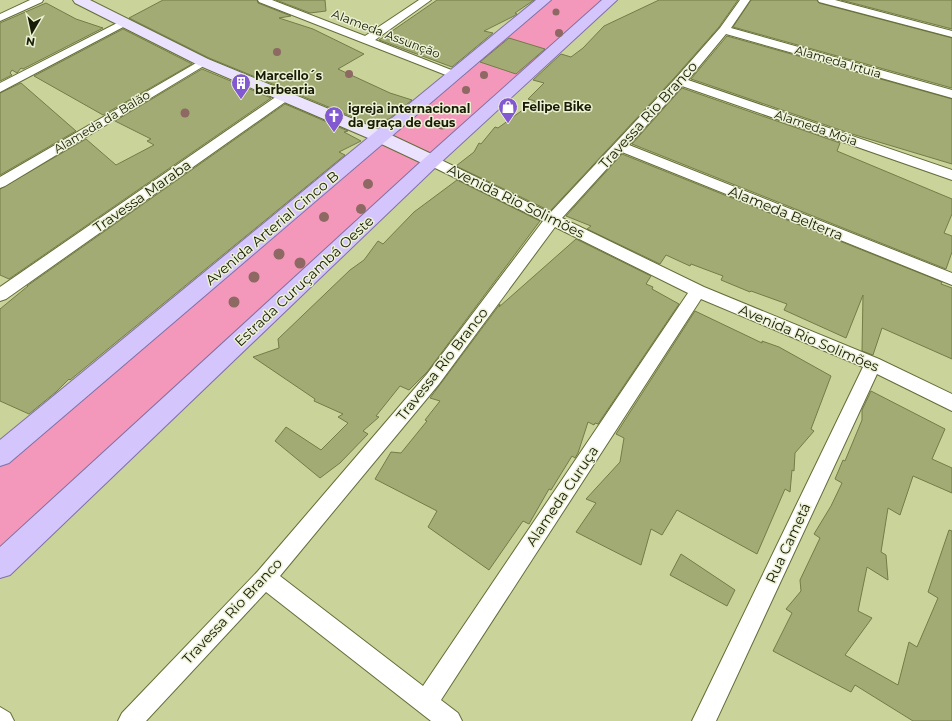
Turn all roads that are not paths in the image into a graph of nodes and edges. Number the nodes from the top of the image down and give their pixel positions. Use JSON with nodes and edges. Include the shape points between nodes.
{"nodes":[{"id":1,"x":38,"y":0,"type":"edge"},
{"id":2,"x":80,"y":0,"type":"edge"},
{"id":3,"x":263,"y":0,"type":"edge"},
{"id":4,"x":426,"y":0,"type":"edge"},
{"id":5,"x":544,"y":0,"type":"edge"},
{"id":6,"x":610,"y":0,"type":"edge"},
{"id":7,"x":745,"y":0,"type":"edge"},
{"id":8,"x":823,"y":0,"type":"edge"},
{"id":9,"x":0,"y":18,"type":"edge"},
{"id":10,"x":123,"y":23,"type":"junction"},
{"id":11,"x":724,"y":30,"type":"junction"},
{"id":12,"x":952,"y":34,"type":"edge"},
{"id":13,"x":367,"y":40,"type":"junction"},
{"id":14,"x":203,"y":62,"type":"junction"},
{"id":15,"x":455,"y":75,"type":"junction"},
{"id":16,"x":680,"y":81,"type":"junction"},
{"id":17,"x":0,"y":88,"type":"edge"},
{"id":18,"x":952,"y":94,"type":"edge"},
{"id":19,"x":284,"y":96,"type":"junction"},
{"id":20,"x":381,"y":137,"type":"junction"},
{"id":21,"x":620,"y":146,"type":"junction"},
{"id":22,"x":432,"y":160,"type":"junction"},
{"id":23,"x":952,"y":175,"type":"edge"},
{"id":24,"x":0,"y":183,"type":"edge"},
{"id":25,"x":553,"y":219,"type":"junction"},
{"id":26,"x":952,"y":279,"type":"edge"},
{"id":27,"x":698,"y":291,"type":"junction"},
{"id":28,"x":0,"y":295,"type":"edge"},
{"id":29,"x":873,"y":364,"type":"junction"},
{"id":30,"x":952,"y":403,"type":"edge"},
{"id":31,"x":0,"y":455,"type":"edge"},
{"id":32,"x":0,"y":566,"type":"edge"},
{"id":33,"x":265,"y":578,"type":"junction"},
{"id":34,"x":426,"y":702,"type":"junction"},
{"id":35,"x":130,"y":721,"type":"edge"},
{"id":36,"x":450,"y":721,"type":"edge"},
{"id":37,"x":704,"y":721,"type":"edge"}],
"edges":[{"from":1,"to":9,"type":"street"},
{"from":2,"to":10,"type":"main road","name":"Avenida Rio Solimões"},
{"from":3,"to":13,"type":"street","name":"Alameda Assunção"},
{"from":4,"to":13,"type":"street"},
{"from":5,"to":15,"type":"main road","name":"Avenida Arterial Cinco B"},
{"from":6,"to":22,"type":"main road","name":"Estrada Curuçambá Oeste"},
{"from":7,"to":11,"type":"street","name":"Travessa Rio Branco"},
{"from":8,"to":12,"type":"street"},
{"from":10,"to":14,"type":"main road","name":"Avenida Rio Solimões"},
{"from":10,"to":17,"type":"street"},
{"from":11,"to":16,"type":"street","name":"Travessa Rio Branco"},
{"from":11,"to":18,"type":"street","name":"Alameda Irtuia"},
{"from":13,"to":15,"type":"street","name":"Alameda Assunção"},
{"from":14,"to":19,"type":"main road","name":"Avenida Rio Solimões"},
{"from":14,"to":24,"type":"street","name":"Alameda da Balão"},
{"from":15,"to":20,"type":"main road","name":"Avenida Arterial Cinco B"},
{"from":16,"to":21,"type":"street","name":"Travessa Rio Branco"},
{"from":16,"to":23,"type":"street","name":"Alameda Móia"},
{"from":19,"to":20,"type":"main road","name":"Avenida Rio Solimões"},
{"from":19,"to":28,"type":"street","name":"Travessa Maraba"},
{"from":20,"to":22,"type":"main road","name":"Avenida Rio Solimões"},
{"from":20,"to":31,"type":"main road","name":"Avenida Arterial Cinco B"},
{"from":21,"to":25,"type":"street","name":"Travessa Rio Branco"},
{"from":21,"to":26,"type":"street","name":"Alameda Belterra"},
{"from":22,"to":25,"type":"street","name":"Avenida Rio Solimões"},
{"from":22,"to":32,"type":"main road","name":"Estrada Curuçambá Oeste"},
{"from":25,"to":27,"type":"street","name":"Avenida Rio Solimões"},
{"from":25,"to":33,"type":"street","name":"Travessa Rio Branco","via":[[433,379]]},
{"from":27,"to":29,"type":"street","name":"Avenida Rio Solimões"},
{"from":27,"to":34,"type":"street","name":"Alameda Curuça"},
{"from":29,"to":30,"type":"street","name":"Avenida Rio Solimões"},
{"from":29,"to":37,"type":"street","name":"Rua Cametá"},
{"from":33,"to":34,"type":"street"},
{"from":33,"to":35,"type":"street","name":"Travessa Rio Branco"},
{"from":34,"to":36,"type":"street"}]}
